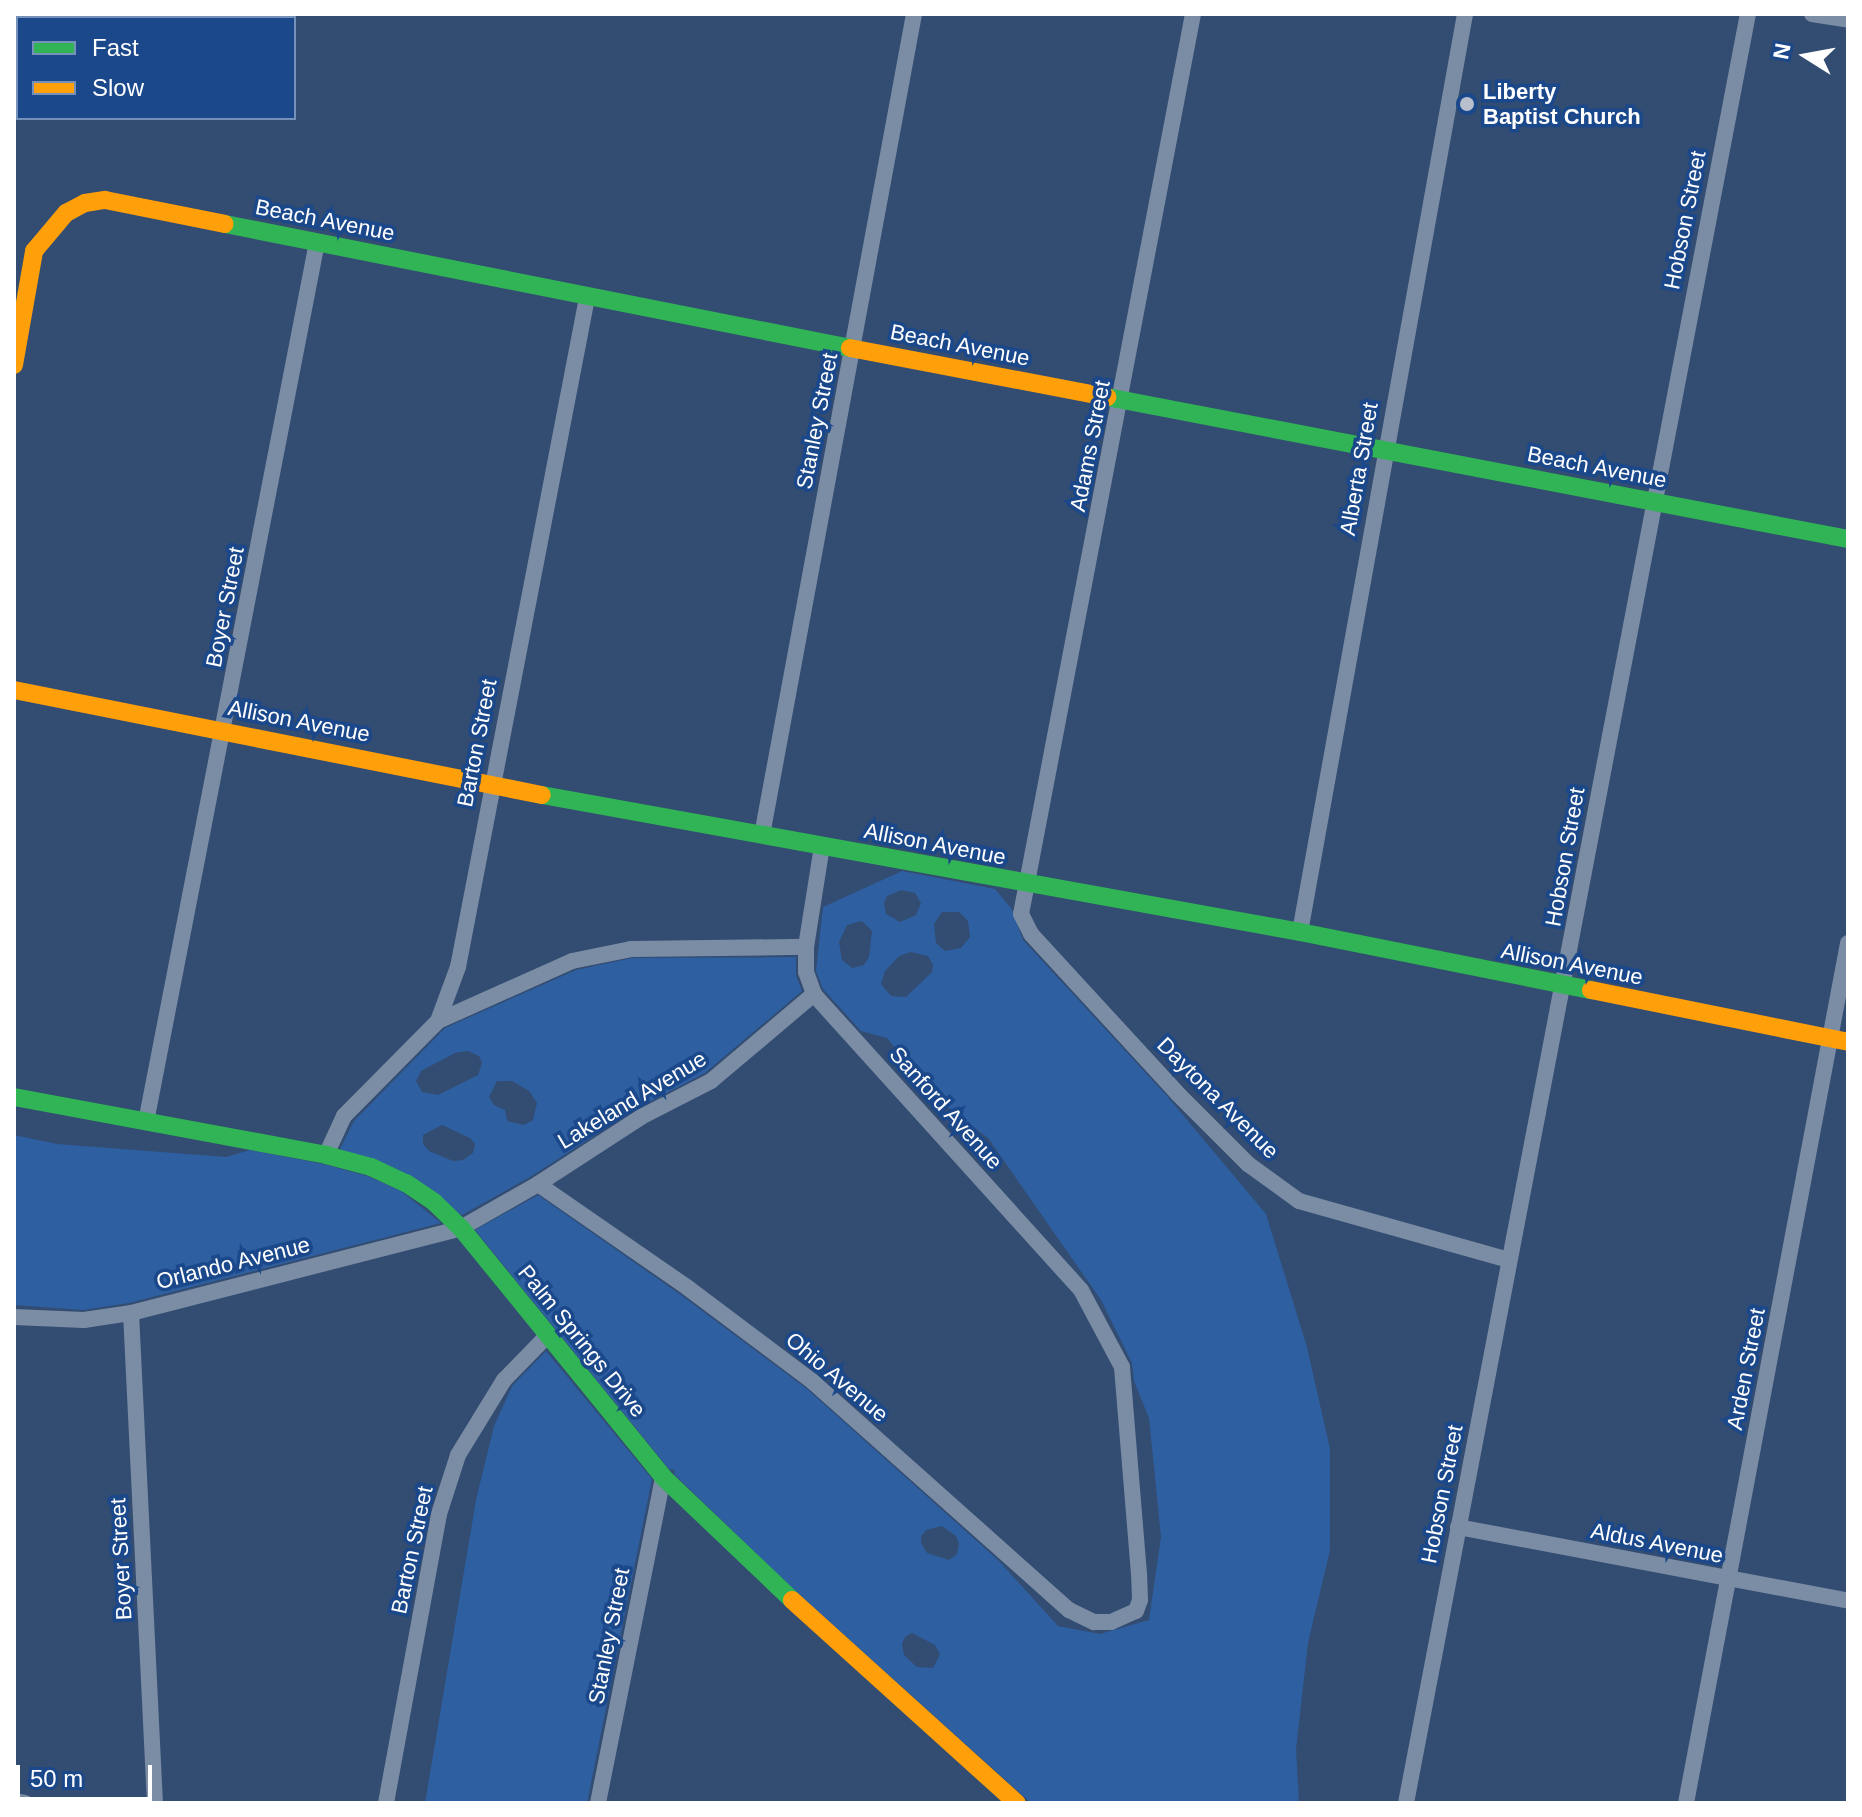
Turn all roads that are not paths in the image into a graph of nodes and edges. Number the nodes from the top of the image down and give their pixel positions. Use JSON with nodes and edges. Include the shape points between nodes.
{"nodes":[{"id":1,"x":914,"y":14,"type":"edge"},
{"id":2,"x":1193,"y":14,"type":"edge"},
{"id":3,"x":1465,"y":14,"type":"edge"},
{"id":4,"x":1748,"y":14,"type":"edge"},
{"id":5,"x":1812,"y":14,"type":"edge"},
{"id":6,"x":1848,"y":20,"type":"edge"},
{"id":7,"x":317,"y":242,"type":"junction"},
{"id":8,"x":587,"y":298,"type":"junction"},
{"id":9,"x":853,"y":349,"type":"junction"},
{"id":10,"x":14,"y":365,"type":"edge"},
{"id":11,"x":1121,"y":401,"type":"junction"},
{"id":12,"x":1385,"y":449,"type":"junction"},
{"id":13,"x":1653,"y":503,"type":"junction"},
{"id":14,"x":1848,"y":539,"type":"edge"},
{"id":15,"x":14,"y":690,"type":"edge"},
{"id":16,"x":224,"y":731,"type":"junction"},
{"id":17,"x":491,"y":785,"type":"junction"},
{"id":18,"x":762,"y":835,"type":"junction"},
{"id":19,"x":822,"y":846,"type":"junction"},
{"id":20,"x":1026,"y":885,"type":"junction"},
{"id":21,"x":1300,"y":932,"type":"junction"},
{"id":22,"x":1848,"y":943,"type":"edge"},
{"id":23,"x":806,"y":947,"type":"junction"},
{"id":24,"x":1564,"y":987,"type":"junction"},
{"id":25,"x":814,"y":994,"type":"junction"},
{"id":26,"x":438,"y":1021,"type":"junction"},
{"id":27,"x":1839,"y":1040,"type":"edge"},
{"id":28,"x":14,"y":1097,"type":"edge"},
{"id":29,"x":146,"y":1122,"type":"junction"},
{"id":30,"x":326,"y":1155,"type":"junction"},
{"id":31,"x":538,"y":1184,"type":"junction"},
{"id":32,"x":461,"y":1228,"type":"junction"},
{"id":33,"x":1509,"y":1260,"type":"junction"},
{"id":34,"x":131,"y":1313,"type":"junction"},
{"id":35,"x":14,"y":1317,"type":"edge"},
{"id":36,"x":547,"y":1336,"type":"junction"},
{"id":37,"x":663,"y":1477,"type":"junction"},
{"id":38,"x":1458,"y":1527,"type":"junction"},
{"id":39,"x":1729,"y":1579,"type":"junction"},
{"id":40,"x":1848,"y":1601,"type":"edge"},
{"id":41,"x":1094,"y":1622,"type":"joint"},
{"id":42,"x":14,"y":1801,"type":"edge"},
{"id":43,"x":25,"y":1803,"type":"edge"},
{"id":44,"x":155,"y":1803,"type":"edge"},
{"id":45,"x":386,"y":1803,"type":"edge"},
{"id":46,"x":598,"y":1803,"type":"edge"},
{"id":47,"x":1017,"y":1803,"type":"edge"},
{"id":48,"x":1406,"y":1803,"type":"edge"},
{"id":49,"x":1686,"y":1803,"type":"edge"}],
"edges":[{"from":1,"to":9,"type":"street","name":"Stanley Street"},
{"from":2,"to":11,"type":"street","name":"Adams Street"},
{"from":3,"to":12,"type":"street","name":"Alberta Street"},
{"from":4,"to":13,"type":"street","name":"Hobson Street"},
{"from":5,"to":6,"type":"street"},
{"from":7,"to":8,"type":"street","name":"Beach Avenue"},
{"from":7,"to":10,"type":"street","name":"Beach Avenue","via":[[105,200],[85,203],[66,213],[34,251]]},
{"from":7,"to":16,"type":"street","name":"Boyer Street"},
{"from":8,"to":9,"type":"street","name":"Beach Avenue"},
{"from":8,"to":17,"type":"street","name":"Barton Street"},
{"from":9,"to":11,"type":"street","name":"Beach Avenue"},
{"from":9,"to":18,"type":"street","name":"Stanley Street"},
{"from":11,"to":12,"type":"street","name":"Beach Avenue"},
{"from":11,"to":20,"type":"street","name":"Adams Street"},
{"from":12,"to":13,"type":"street","name":"Beach Avenue"},
{"from":12,"to":21,"type":"street","name":"Alberta Street"},
{"from":13,"to":14,"type":"street","name":"Beach Avenue"},
{"from":13,"to":24,"type":"street","name":"Hobson Street"},
{"from":15,"to":16,"type":"street","name":"Allison Avenue"},
{"from":16,"to":17,"type":"street","name":"Allison Avenue"},
{"from":16,"to":29,"type":"street","name":"Boyer Street"},
{"from":17,"to":18,"type":"street","name":"Allison Avenue"},
{"from":17,"to":26,"type":"street","name":"Barton Street","via":[[458,967]]},
{"from":18,"to":19,"type":"street","name":"Allison Avenue"},
{"from":19,"to":20,"type":"street","name":"Allison Avenue"},
{"from":19,"to":23,"type":"street"},
{"from":20,"to":21,"type":"street","name":"Allison Avenue"},
{"from":20,"to":33,"type":"street","name":"Daytona Avenue","via":[[1021,914],[1031,934],[1248,1164],[1299,1201]]},
{"from":21,"to":24,"type":"street","name":"Allison Avenue"},
{"from":22,"to":27,"type":"street","name":"Arden Street"},
{"from":23,"to":25,"type":"street","via":[[806,972]]},
{"from":23,"to":26,"type":"street","via":[[631,949],[572,961]]},
{"from":24,"to":27,"type":"street","name":"Allison Avenue"},
{"from":24,"to":33,"type":"street","name":"Hobson Street"},
{"from":25,"to":31,"type":"street","name":"Lakeland Avenue","via":[[711,1081],[641,1117]]},
{"from":25,"to":41,"type":"street","name":"Sanford Avenue","via":[[1081,1290],[1122,1367],[1140,1600],[1126,1617]]},
{"from":26,"to":30,"type":"street","name":"Barton Street","via":[[344,1116]]},
{"from":27,"to":39,"type":"street","name":"Arden Street"},
{"from":28,"to":29,"type":"street","name":"Palm Springs Drive"},
{"from":29,"to":30,"type":"street","name":"Palm Springs Drive"},
{"from":30,"to":32,"type":"street","name":"Palm Springs Drive","via":[[406,1183]]},
{"from":31,"to":32,"type":"street","name":"Lakeland Avenue"},
{"from":31,"to":41,"type":"street","name":"Ohio Avenue","via":[[813,1382],[1069,1610]]},
{"from":32,"to":34,"type":"street","name":"Orlando Avenue"},
{"from":32,"to":36,"type":"street","name":"Palm Springs Drive"},
{"from":33,"to":38,"type":"street","name":"Hobson Street"},
{"from":34,"to":35,"type":"street","name":"Orlando Avenue","via":[[84,1320]]},
{"from":34,"to":44,"type":"street","name":"Boyer Street"},
{"from":36,"to":37,"type":"street","name":"Palm Springs Drive"},
{"from":36,"to":45,"type":"street","name":"Barton Street","via":[[504,1380],[458,1455],[439,1514]]},
{"from":37,"to":46,"type":"street","name":"Stanley Street"},
{"from":37,"to":47,"type":"street","name":"Palm Springs Drive"},
{"from":38,"to":39,"type":"street","name":"Aldus Avenue"},
{"from":38,"to":48,"type":"street","name":"Hobson Street"},
{"from":39,"to":40,"type":"street","name":"Aldus Avenue"},
{"from":39,"to":49,"type":"street","name":"Arden Street"},
{"from":42,"to":43,"type":"street"}]}
